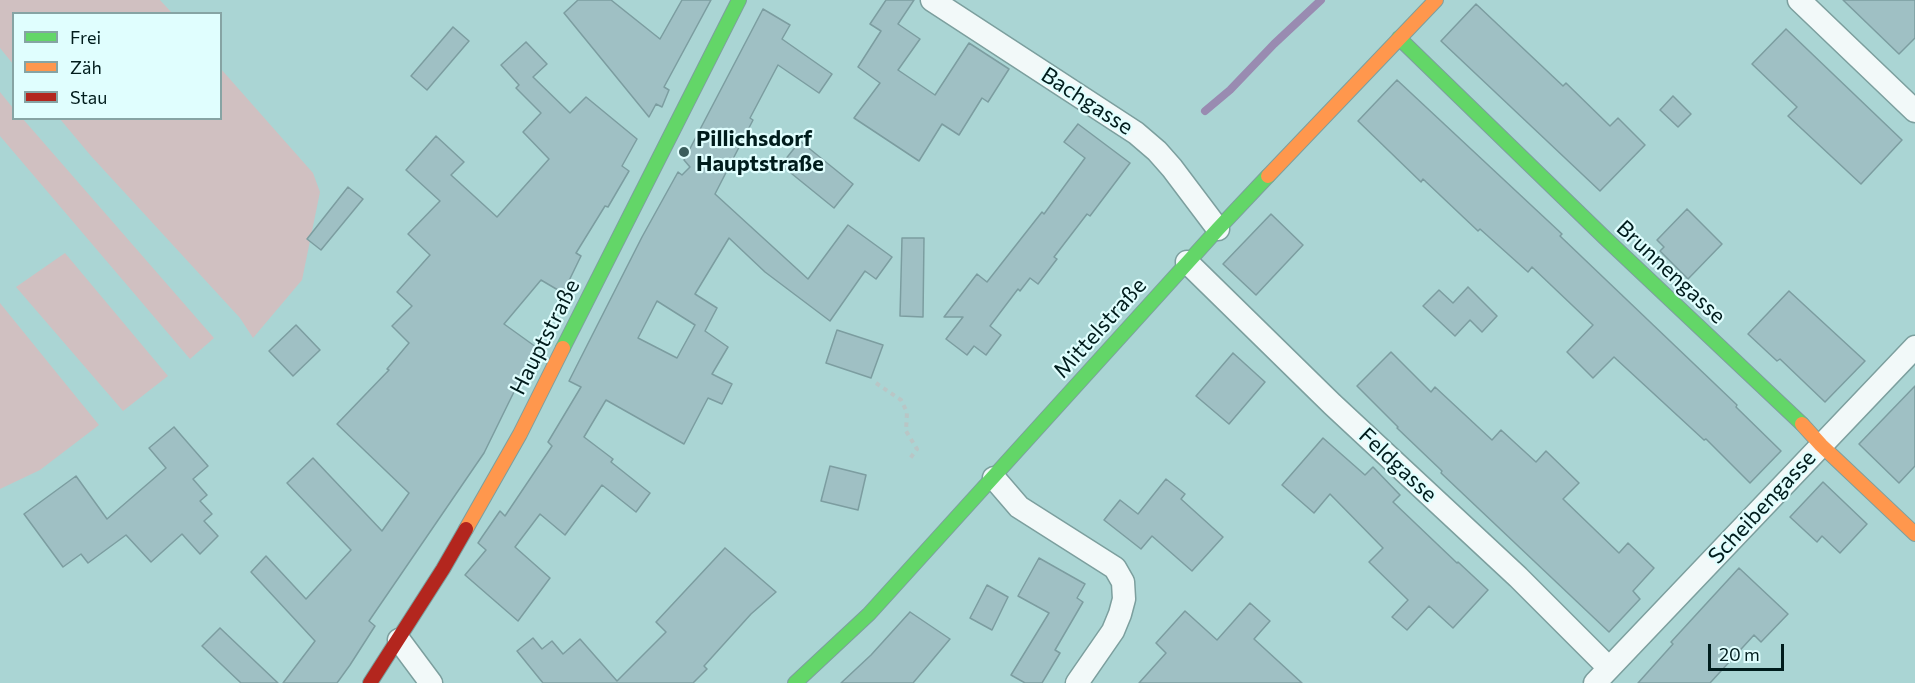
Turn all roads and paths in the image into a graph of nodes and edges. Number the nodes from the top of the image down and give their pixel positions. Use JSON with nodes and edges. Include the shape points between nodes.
{"nodes":[{"id":1,"x":739,"y":0,"type":"edge"},
{"id":2,"x":932,"y":0,"type":"edge"},
{"id":3,"x":1436,"y":0,"type":"edge"},
{"id":4,"x":1799,"y":0,"type":"edge"},
{"id":5,"x":1399,"y":38,"type":"junction"},
{"id":6,"x":1915,"y":111,"type":"edge"},
{"id":7,"x":1218,"y":229,"type":"junction"},
{"id":8,"x":1188,"y":262,"type":"junction"},
{"id":9,"x":1915,"y":346,"type":"edge"},
{"id":10,"x":876,"y":382,"type":"dead end"},
{"id":11,"x":1821,"y":445,"type":"junction"},
{"id":12,"x":909,"y":460,"type":"dead end"},
{"id":13,"x":994,"y":478,"type":"junction"},
{"id":14,"x":1915,"y":534,"type":"edge"},
{"id":15,"x":399,"y":640,"type":"junction"},
{"id":16,"x":1602,"y":675,"type":"edge"},
{"id":17,"x":370,"y":683,"type":"edge"},
{"id":18,"x":431,"y":683,"type":"edge"},
{"id":19,"x":795,"y":683,"type":"edge"},
{"id":20,"x":1077,"y":683,"type":"edge"}],
"edges":[{"from":1,"to":15,"type":"street","name":"Hauptstraße","via":[[520,434]]},
{"from":2,"to":7,"type":"street","name":"Bachgasse","via":[[1136,133],[1165,160]]},
{"from":3,"to":5,"type":"street","name":"Mittelstraße"},
{"from":4,"to":6,"type":"street"},
{"from":5,"to":7,"type":"street","name":"Mittelstraße"},
{"from":5,"to":11,"type":"street","name":"Brunnengasse"},
{"from":7,"to":8,"type":"street","name":"Mittelstraße"},
{"from":8,"to":13,"type":"street","name":"Mittelstraße"},
{"from":8,"to":16,"type":"street","name":"Feldgasse","via":[[1332,404],[1518,577]]},
{"from":9,"to":11,"type":"street","name":"Scheibengasse"},
{"from":10,"to":12,"type":"path","via":[[901,400],[907,412],[906,431],[917,449]]},
{"from":11,"to":14,"type":"street","name":"Brunnengasse"},
{"from":11,"to":16,"type":"street","name":"Scheibengasse"},
{"from":13,"to":19,"type":"street","name":"Mittelstraße","via":[[869,614]]},
{"from":13,"to":20,"type":"street","via":[[1019,507],[1115,568],[1123,582],[1124,599],[1113,631]]},
{"from":15,"to":17,"type":"street","name":"Hauptstraße"},
{"from":15,"to":18,"type":"street"}]}
